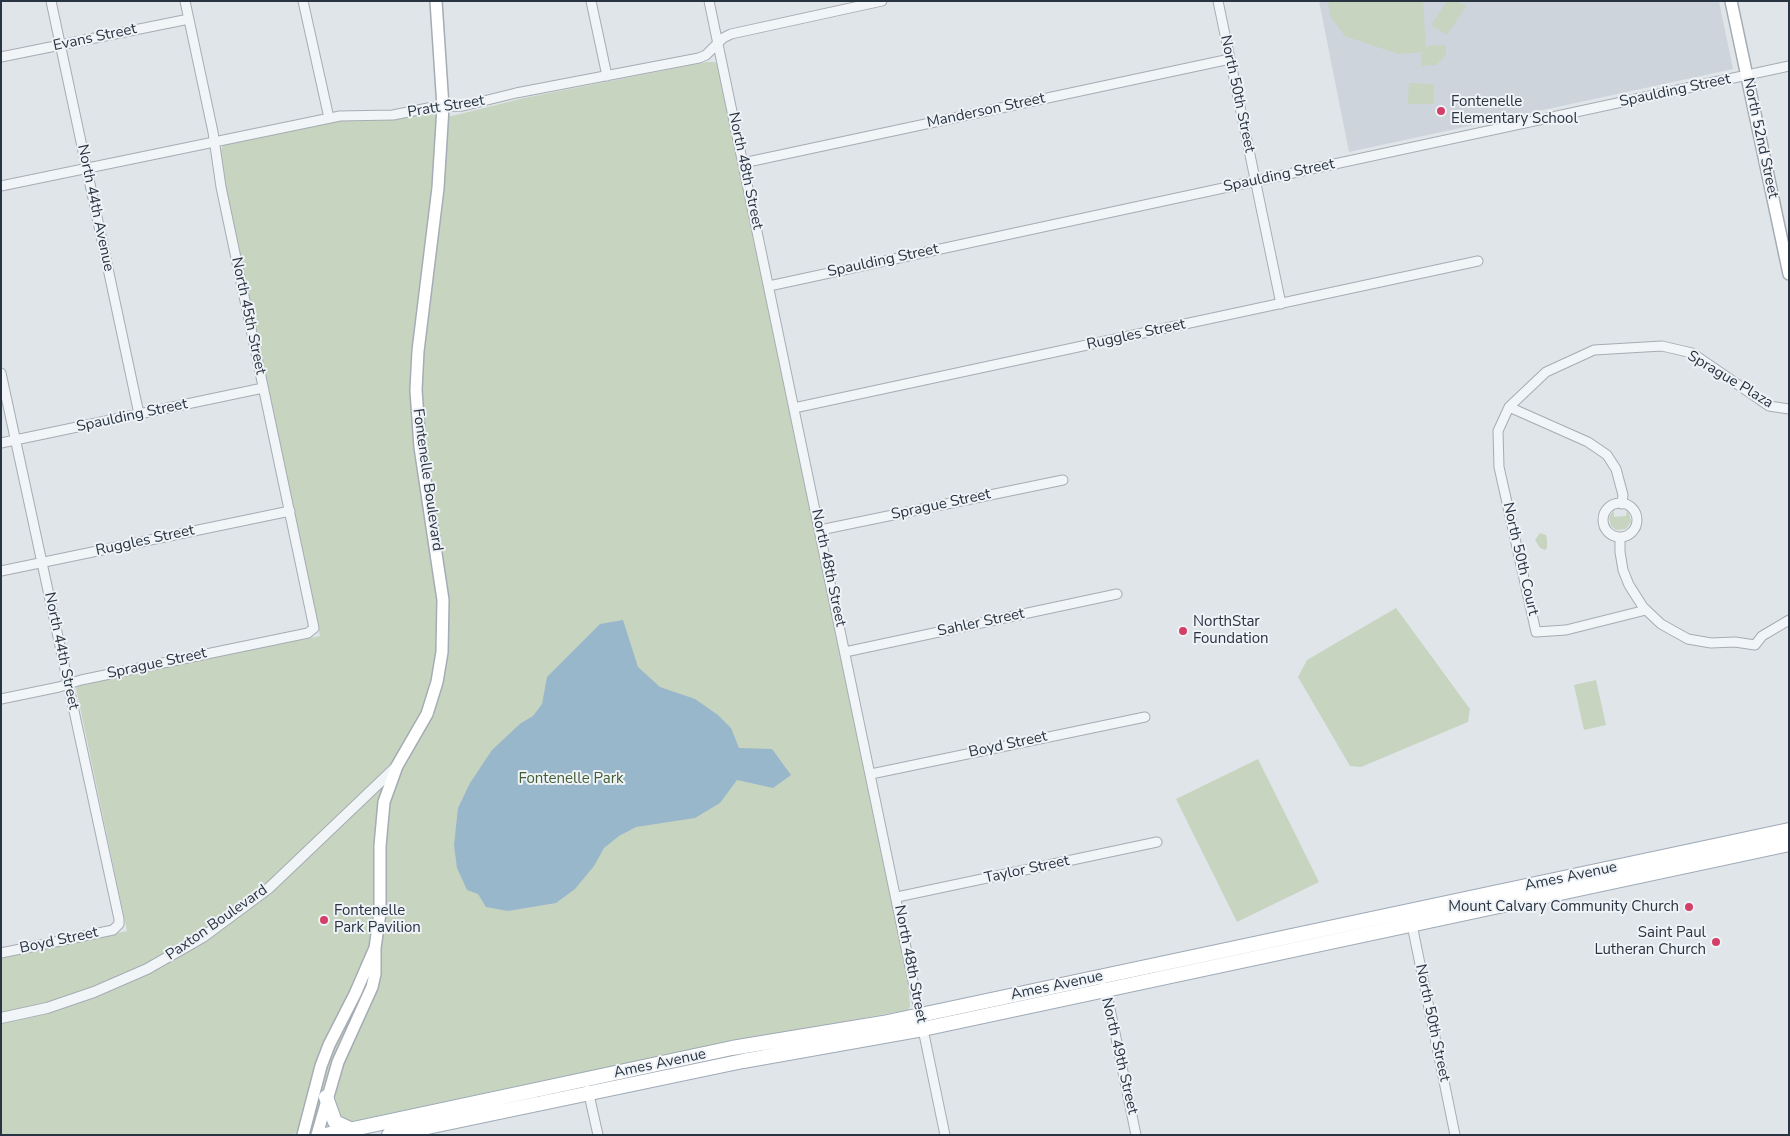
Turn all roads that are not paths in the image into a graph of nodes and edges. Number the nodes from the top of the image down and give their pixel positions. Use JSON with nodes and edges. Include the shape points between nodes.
{"nodes":[{"id":1,"x":51,"y":1,"type":"edge"},
{"id":2,"x":185,"y":1,"type":"edge"},
{"id":3,"x":303,"y":1,"type":"edge"},
{"id":4,"x":436,"y":1,"type":"edge"},
{"id":5,"x":591,"y":1,"type":"edge"},
{"id":6,"x":709,"y":1,"type":"edge"},
{"id":7,"x":882,"y":1,"type":"edge"},
{"id":8,"x":1218,"y":1,"type":"edge"},
{"id":9,"x":1731,"y":1,"type":"edge"},
{"id":10,"x":189,"y":19,"type":"junction"},
{"id":11,"x":718,"y":43,"type":"junction"},
{"id":12,"x":60,"y":45,"type":"junction"},
{"id":13,"x":1,"y":57,"type":"edge"},
{"id":14,"x":1230,"y":59,"type":"junction"},
{"id":15,"x":1789,"y":66,"type":"edge"},
{"id":16,"x":1747,"y":75,"type":"junction"},
{"id":17,"x":607,"y":76,"type":"junction"},
{"id":18,"x":443,"y":107,"type":"junction"},
{"id":19,"x":329,"y":118,"type":"junction"},
{"id":20,"x":214,"y":142,"type":"junction"},
{"id":21,"x":743,"y":163,"type":"junction"},
{"id":22,"x":86,"y":168,"type":"junction"},
{"id":23,"x":1255,"y":182,"type":"junction"},
{"id":24,"x":1,"y":186,"type":"edge"},
{"id":25,"x":1478,"y":261,"type":"dead end"},
{"id":26,"x":1789,"y":274,"type":"edge"},
{"id":27,"x":769,"y":286,"type":"junction"},
{"id":28,"x":1281,"y":304,"type":"junction"},
{"id":29,"x":1,"y":374,"type":"edge"},
{"id":30,"x":263,"y":388,"type":"junction"},
{"id":31,"x":1509,"y":407,"type":"junction"},
{"id":32,"x":794,"y":408,"type":"junction"},
{"id":33,"x":1789,"y":409,"type":"edge"},
{"id":34,"x":139,"y":414,"type":"junction"},
{"id":35,"x":16,"y":440,"type":"junction"},
{"id":36,"x":1,"y":443,"type":"edge"},
{"id":37,"x":1063,"y":480,"type":"dead end"},
{"id":38,"x":1622,"y":504,"type":"junction"},
{"id":39,"x":290,"y":511,"type":"junction"},
{"id":40,"x":820,"y":530,"type":"junction"},
{"id":41,"x":1620,"y":538,"type":"junction"},
{"id":42,"x":42,"y":563,"type":"junction"},
{"id":43,"x":1,"y":571,"type":"edge"},
{"id":44,"x":1117,"y":594,"type":"dead end"},
{"id":45,"x":1646,"y":610,"type":"junction"},
{"id":46,"x":1789,"y":620,"type":"edge"},
{"id":47,"x":312,"y":631,"type":"joint"},
{"id":48,"x":845,"y":652,"type":"junction"},
{"id":49,"x":68,"y":684,"type":"junction"},
{"id":50,"x":1,"y":699,"type":"edge"},
{"id":51,"x":1145,"y":717,"type":"dead end"},
{"id":52,"x":397,"y":766,"type":"junction"},
{"id":53,"x":871,"y":774,"type":"junction"},
{"id":54,"x":365,"y":796,"type":"junction"},
{"id":55,"x":384,"y":802,"type":"junction"},
{"id":56,"x":1789,"y":830,"type":"edge"},
{"id":57,"x":1157,"y":842,"type":"dead end"},
{"id":58,"x":1789,"y":844,"type":"edge"},
{"id":59,"x":897,"y":897,"type":"junction"},
{"id":60,"x":1409,"y":910,"type":"junction"},
{"id":61,"x":1412,"y":925,"type":"junction"},
{"id":62,"x":116,"y":928,"type":"joint"},
{"id":63,"x":375,"y":948,"type":"junction"},
{"id":64,"x":1,"y":953,"type":"edge"},
{"id":65,"x":1102,"y":983,"type":"junction"},
{"id":66,"x":1,"y":1018,"type":"edge"},
{"id":67,"x":922,"y":1022,"type":"junction"},
{"id":68,"x":587,"y":1086,"type":"junction"},
{"id":69,"x":326,"y":1097,"type":"junction"},
{"id":70,"x":504,"y":1097,"type":"junction"},
{"id":71,"x":428,"y":1127,"type":"junction"},
{"id":72,"x":350,"y":1129,"type":"junction"},
{"id":73,"x":303,"y":1135,"type":"edge"},
{"id":74,"x":317,"y":1135,"type":"edge"},
{"id":75,"x":325,"y":1135,"type":"edge"},
{"id":76,"x":389,"y":1135,"type":"edge"},
{"id":77,"x":598,"y":1135,"type":"edge"},
{"id":78,"x":945,"y":1135,"type":"edge"},
{"id":79,"x":1136,"y":1135,"type":"edge"},
{"id":80,"x":1455,"y":1135,"type":"edge"}],
"edges":[{"from":1,"to":12,"type":"street","name":"North 44th Avenue"},
{"from":2,"to":10,"type":"street","name":"North 45th Street"},
{"from":3,"to":19,"type":"street"},
{"from":4,"to":18,"type":"main road","name":"Fontenelle Boulevard"},
{"from":5,"to":17,"type":"street"},
{"from":6,"to":11,"type":"street","name":"North 48th Street"},
{"from":7,"to":11,"type":"street","name":"Pratt Street","via":[[731,34]]},
{"from":8,"to":14,"type":"street","name":"North 50th Street"},
{"from":9,"to":16,"type":"main road","name":"North 52nd Street"},
{"from":10,"to":12,"type":"street","name":"Evans Street"},
{"from":10,"to":20,"type":"street","name":"North 45th Street"},
{"from":11,"to":17,"type":"street","name":"Pratt Street","via":[[699,58]]},
{"from":11,"to":21,"type":"street","name":"North 48th Street"},
{"from":12,"to":13,"type":"street","name":"Evans Street"},
{"from":12,"to":22,"type":"street","name":"North 44th Avenue"},
{"from":14,"to":21,"type":"street","name":"Manderson Street"},
{"from":14,"to":23,"type":"street","name":"North 50th Street"},
{"from":15,"to":16,"type":"street","name":"Spaulding Street"},
{"from":16,"to":23,"type":"street","name":"Spaulding Street"},
{"from":16,"to":26,"type":"main road","name":"North 52nd Street"},
{"from":17,"to":18,"type":"street","name":"Pratt Street","via":[[463,106]]},
{"from":18,"to":19,"type":"street","name":"Pratt Street","via":[[393,115],[355,114]]},
{"from":18,"to":52,"type":"main road","name":"Fontenelle Boulevard","via":[[438,188],[416,390],[420,447],[442,592],[443,642],[437,682],[427,714]]},
{"from":19,"to":20,"type":"street","name":"Pratt Street"},
{"from":20,"to":22,"type":"street","name":"Pratt Street"},
{"from":20,"to":30,"type":"street","name":"North 45th Street"},
{"from":21,"to":27,"type":"street","name":"North 48th Street"},
{"from":22,"to":24,"type":"street","name":"Pratt Street"},
{"from":22,"to":34,"type":"street","name":"North 44th Avenue"},
{"from":23,"to":27,"type":"street","name":"Spaulding Street"},
{"from":23,"to":28,"type":"street","name":"North 50th Street"},
{"from":25,"to":28,"type":"street","name":"Ruggles Street"},
{"from":27,"to":32,"type":"street","name":"North 48th Street"},
{"from":28,"to":32,"type":"street","name":"Ruggles Street"},
{"from":29,"to":35,"type":"street","name":"North 44th Street"},
{"from":30,"to":34,"type":"street","name":"Spaulding Street"},
{"from":30,"to":39,"type":"street","name":"North 45th Street"},
{"from":31,"to":33,"type":"street","name":"Sprague Plaza","via":[[1546,372],[1594,350],[1662,346],[1692,353],[1769,406]]},
{"from":31,"to":38,"type":"street","via":[[1588,442],[1607,455],[1616,468]]},
{"from":31,"to":45,"type":"street","name":"North 50th Court","via":[[1498,431],[1499,466],[1536,632],[1566,630]]},
{"from":32,"to":40,"type":"street","name":"North 48th Street"},
{"from":34,"to":35,"type":"street","name":"Spaulding Street"},
{"from":35,"to":36,"type":"street","name":"Spaulding Street"},
{"from":35,"to":42,"type":"street","name":"North 44th Street"},
{"from":37,"to":40,"type":"street","name":"Sprague Street"},
{"from":38,"to":41,"type":"street","via":[[1634,510],[1637,520],[1630,534]]},
{"from":38,"to":41,"type":"street","via":[[1608,508],[1603,518],[1607,531]]},
{"from":39,"to":42,"type":"street","name":"Ruggles Street"},
{"from":39,"to":47,"type":"street","name":"North 45th Street","via":[[314,628]]},
{"from":40,"to":48,"type":"street","name":"North 48th Street"},
{"from":41,"to":45,"type":"street","via":[[1624,572]]},
{"from":42,"to":43,"type":"street","name":"Ruggles Street"},
{"from":42,"to":49,"type":"street","name":"North 44th Street"},
{"from":44,"to":48,"type":"street","name":"Sahler Street"},
{"from":45,"to":46,"type":"street","via":[[1661,624],[1688,639],[1711,643],[1756,645],[1762,636]]},
{"from":47,"to":49,"type":"street","name":"Sprague Street"},
{"from":48,"to":53,"type":"street","name":"North 48th Street"},
{"from":49,"to":50,"type":"street","name":"Sprague Street"},
{"from":49,"to":62,"type":"street","name":"North 44th Street","via":[[119,919]]},
{"from":51,"to":53,"type":"street","name":"Boyd Street"},
{"from":52,"to":54,"type":"street","name":"Paxton Boulevard"},
{"from":52,"to":55,"type":"main road","name":"Fontenelle Boulevard"},
{"from":53,"to":59,"type":"street","name":"North 48th Street"},
{"from":54,"to":55,"type":"street","via":[[377,796]]},
{"from":54,"to":66,"type":"street","name":"Paxton Boulevard","via":[[260,896],[195,941],[147,969],[94,992],[47,1008]]},
{"from":55,"to":63,"type":"main road","name":"Fontenelle Boulevard","via":[[380,840],[380,913]]},
{"from":56,"to":60,"type":"main road","name":"Ames Avenue"},
{"from":57,"to":59,"type":"street","name":"Taylor Street"},
{"from":58,"to":61,"type":"main road","name":"Ames Avenue"},
{"from":59,"to":67,"type":"street","name":"North 48th Street"},
{"from":60,"to":61,"type":"street","name":"North 50th Street"},
{"from":60,"to":65,"type":"main road","name":"Ames Avenue"},
{"from":61,"to":65,"type":"main road","name":"Ames Avenue"},
{"from":61,"to":80,"type":"street","name":"North 50th Street"},
{"from":62,"to":64,"type":"street","name":"Boyd Street"},
{"from":63,"to":69,"type":"main road","name":"Fontenelle Boulevard","via":[[372,987]]},
{"from":63,"to":73,"type":"main road","name":"Fontenelle Boulevard","via":[[329,1045]]},
{"from":65,"to":67,"type":"main road","name":"Ames Avenue"},
{"from":65,"to":79,"type":"street","name":"North 49th Street"},
{"from":67,"to":68,"type":"main road","name":"Ames Avenue","via":[[743,1061]]},
{"from":67,"to":78,"type":"street","name":"North 48th Street"},
{"from":68,"to":70,"type":"main road","name":"Ames Avenue"},
{"from":68,"to":71,"type":"main road","name":"Ames Avenue"},
{"from":68,"to":77,"type":"street"},
{"from":69,"to":72,"type":"main road","via":[[335,1122]]},
{"from":69,"to":74,"type":"main road","name":"Fontenelle Boulevard"},
{"from":70,"to":71,"type":"main road","via":[[492,1108],[449,1117]]},
{"from":70,"to":72,"type":"main road","name":"Ames Avenue"},
{"from":71,"to":76,"type":"main road","name":"Ames Avenue"},
{"from":72,"to":75,"type":"main road","name":"Ames Avenue"}]}
